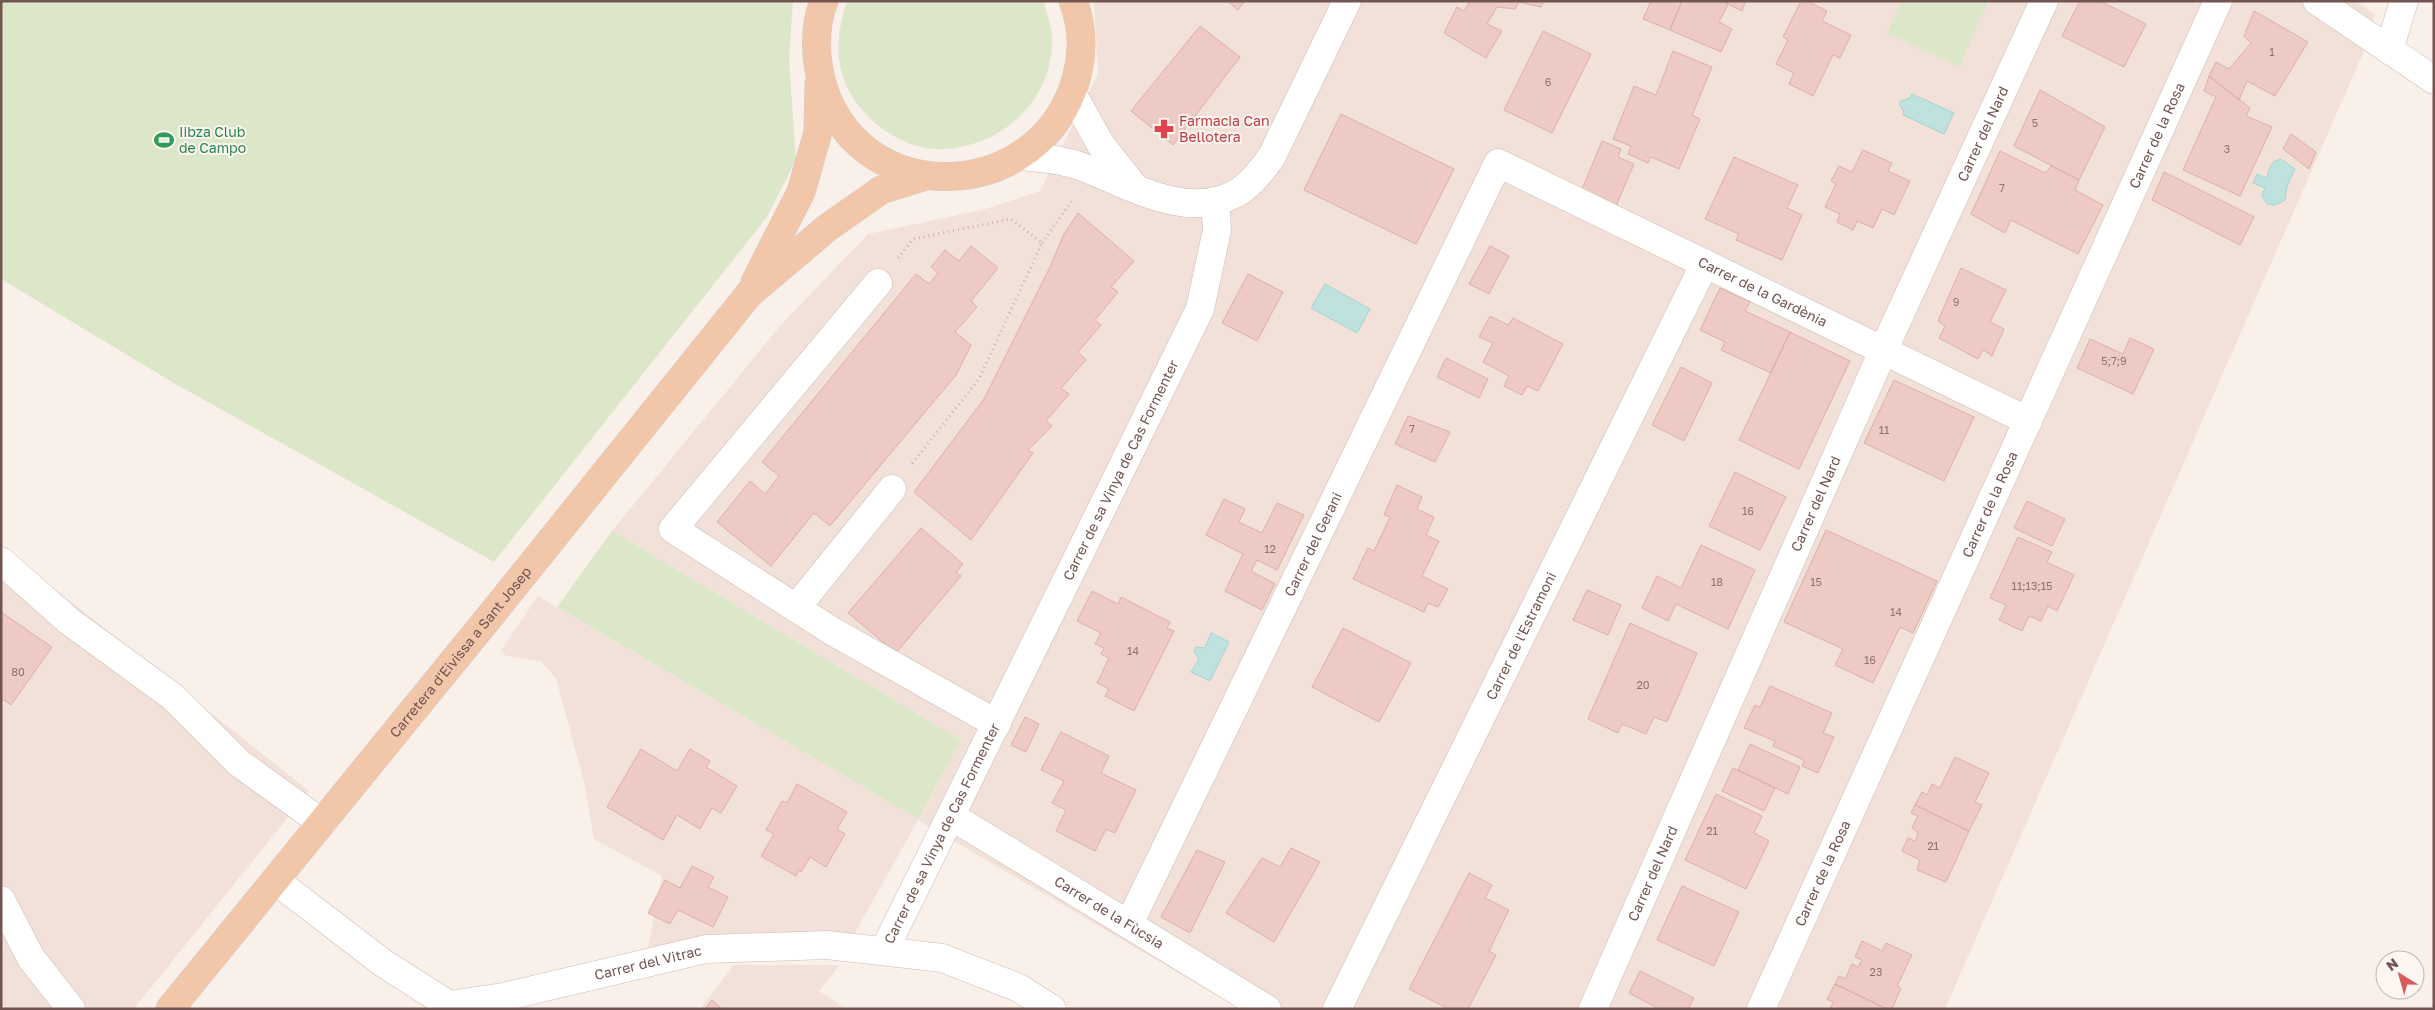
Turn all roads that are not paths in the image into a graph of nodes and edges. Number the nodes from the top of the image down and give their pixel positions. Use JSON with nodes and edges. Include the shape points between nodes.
{"nodes":[{"id":1,"x":824,"y":1,"type":"edge"},
{"id":2,"x":1073,"y":1,"type":"edge"},
{"id":3,"x":1347,"y":1,"type":"edge"},
{"id":4,"x":2044,"y":1,"type":"edge"},
{"id":5,"x":2218,"y":1,"type":"edge"},
{"id":6,"x":2317,"y":1,"type":"edge"},
{"id":7,"x":2404,"y":1,"type":"edge"},
{"id":8,"x":2389,"y":50,"type":"junction"},
{"id":9,"x":819,"y":75,"type":"junction"},
{"id":10,"x":2434,"y":80,"type":"edge"},
{"id":11,"x":1072,"y":93,"type":"junction"},
{"id":12,"x":1021,"y":156,"type":"junction"},
{"id":13,"x":1498,"y":163,"type":"joint"},
{"id":14,"x":926,"y":176,"type":"junction"},
{"id":15,"x":1135,"y":189,"type":"junction"},
{"id":16,"x":1215,"y":201,"type":"junction"},
{"id":17,"x":1705,"y":262,"type":"junction"},
{"id":18,"x":878,"y":283,"type":"road end"},
{"id":19,"x":749,"y":294,"type":"junction"},
{"id":20,"x":1883,"y":351,"type":"junction"},
{"id":21,"x":2028,"y":421,"type":"junction"},
{"id":22,"x":892,"y":489,"type":"road end"},
{"id":23,"x":1,"y":561,"type":"edge"},
{"id":24,"x":796,"y":608,"type":"junction"},
{"id":25,"x":997,"y":724,"type":"junction"},
{"id":26,"x":951,"y":816,"type":"junction"},
{"id":27,"x":322,"y":823,"type":"junction"},
{"id":28,"x":275,"y":880,"type":"junction"},
{"id":29,"x":1,"y":900,"type":"edge"},
{"id":30,"x":1129,"y":924,"type":"junction"},
{"id":31,"x":884,"y":951,"type":"junction"},
{"id":32,"x":71,"y":1009,"type":"edge"},
{"id":33,"x":170,"y":1009,"type":"edge"},
{"id":34,"x":1052,"y":1009,"type":"edge"},
{"id":35,"x":1267,"y":1009,"type":"edge"},
{"id":36,"x":1337,"y":1009,"type":"edge"},
{"id":37,"x":1593,"y":1009,"type":"edge"},
{"id":38,"x":1761,"y":1009,"type":"edge"}],
"edges":[{"from":1,"to":9,"type":"main road","via":[[816,42]]},
{"from":2,"to":11,"type":"main road","via":[[1081,38],[1079,66]]},
{"from":3,"to":16,"type":"street","via":[[1272,156],[1255,179],[1235,194]]},
{"from":4,"to":20,"type":"street","name":"Carrer del Nard"},
{"from":5,"to":21,"type":"street","name":"Carrer de la Rosa"},
{"from":6,"to":8,"type":"street"},
{"from":7,"to":8,"type":"street"},
{"from":8,"to":10,"type":"street"},
{"from":9,"to":14,"type":"main road","via":[[840,122],[857,141],[878,158]]},
{"from":9,"to":19,"type":"main road","name":"Carretera d'Eivissa a Sant Josep","via":[[818,132],[801,192]]},
{"from":11,"to":12,"type":"main road","via":[[1059,118]]},
{"from":11,"to":15,"type":"street","via":[[1101,145]]},
{"from":12,"to":14,"type":"main road","via":[[976,174]]},
{"from":12,"to":15,"type":"street","via":[[1054,160]]},
{"from":13,"to":17,"type":"street","name":"Carrer de la Gardènia"},
{"from":13,"to":30,"type":"street","name":"Carrer del Gerani"},
{"from":14,"to":19,"type":"main road","name":"Carretera d'Eivissa a Sant Josep","via":[[881,190],[827,228]]},
{"from":15,"to":16,"type":"street","via":[[1158,198]]},
{"from":16,"to":25,"type":"street","name":"Carrer de sa Vinya de Cas Formenter","via":[[1217,230],[1200,309]]},
{"from":17,"to":20,"type":"street","name":"Carrer de la Gardènia"},
{"from":17,"to":36,"type":"street","name":"Carrer de l'Estramoni"},
{"from":18,"to":24,"type":"street","via":[[674,530]]},
{"from":19,"to":27,"type":"main road","name":"Carretera d'Eivissa a Sant Josep"},
{"from":20,"to":21,"type":"street","name":"Carrer de la Gardènia"},
{"from":20,"to":37,"type":"street","name":"Carrer del Nard"},
{"from":21,"to":38,"type":"street","name":"Carrer de la Rosa"},
{"from":22,"to":24,"type":"street"},
{"from":23,"to":27,"type":"street","via":[[68,621],[173,697],[239,763]]},
{"from":24,"to":25,"type":"street"},
{"from":25,"to":26,"type":"street","name":"Carrer de sa Vinya de Cas Formenter"},
{"from":26,"to":30,"type":"street","name":"Carrer de la Fùcsia"},
{"from":26,"to":31,"type":"street","name":"Carrer de sa Vinya de Cas Formenter"},
{"from":27,"to":28,"type":"main road","name":"Carretera d'Eivissa a Sant Josep"},
{"from":28,"to":31,"type":"street","name":"Carrer del Vitrac","via":[[383,962],[449,1005],[504,997],[706,949],[827,944]]},
{"from":28,"to":33,"type":"main road","name":"Carretera d'Eivissa a Sant Josep"},
{"from":29,"to":32,"type":"street","via":[[31,958]]},
{"from":30,"to":35,"type":"street","name":"Carrer de la Fùcsia"},
{"from":31,"to":34,"type":"street","name":"Carrer del Vitrac","via":[[942,958],[1019,988]]}]}
